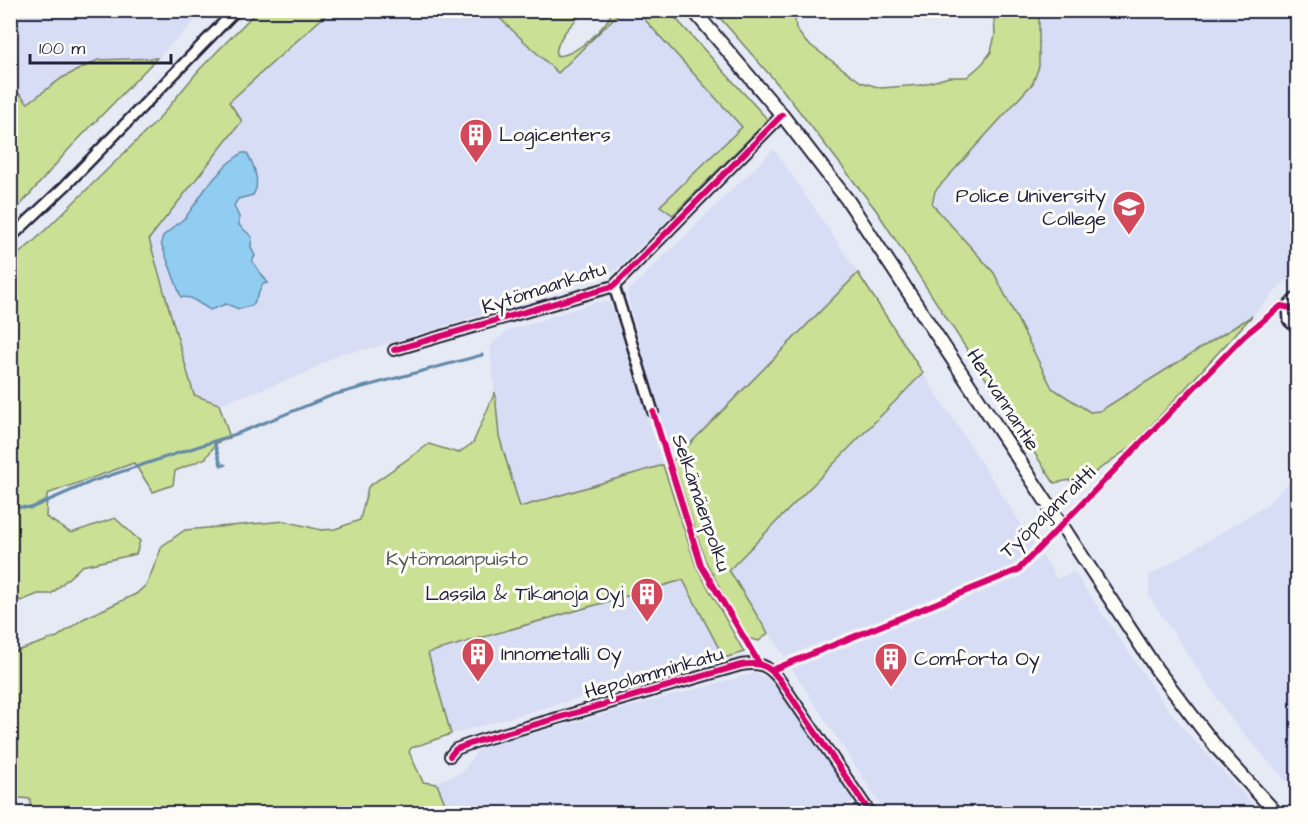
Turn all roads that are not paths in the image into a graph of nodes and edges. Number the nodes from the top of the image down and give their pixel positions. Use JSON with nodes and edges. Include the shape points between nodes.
{"nodes":[{"id":1,"x":236,"y":10,"type":"edge"},
{"id":2,"x":693,"y":10,"type":"edge"},
{"id":3,"x":782,"y":115,"type":"junction"},
{"id":4,"x":10,"y":238,"type":"edge"},
{"id":5,"x":614,"y":286,"type":"junction"},
{"id":6,"x":1298,"y":296,"type":"edge"},
{"id":7,"x":1298,"y":329,"type":"edge"},
{"id":8,"x":394,"y":350,"type":"dead end"},
{"id":9,"x":653,"y":412,"type":"dead end"},
{"id":10,"x":450,"y":756,"type":"dead end"},
{"id":11,"x":871,"y":813,"type":"edge"},
{"id":12,"x":1277,"y":813,"type":"edge"}],
"edges":[{"from":1,"to":4,"type":"street"},
{"from":2,"to":3,"type":"main road","name":"Hervannantie"},
{"from":3,"to":5,"type":"street","name":"Kytömaankatu"},
{"from":3,"to":12,"type":"main road","name":"Hervannantie","via":[[884,252],[1157,670],[1217,748]]},
{"from":5,"to":8,"type":"street","name":"Kytömaankatu"},
{"from":5,"to":9,"type":"street"},
{"from":6,"to":7,"type":"street","via":[[1288,306],[1290,321]]},
{"from":10,"to":11,"type":"street","name":"Hepolamminkatu","via":[[456,749],[478,741],[759,663],[779,679]]}]}
